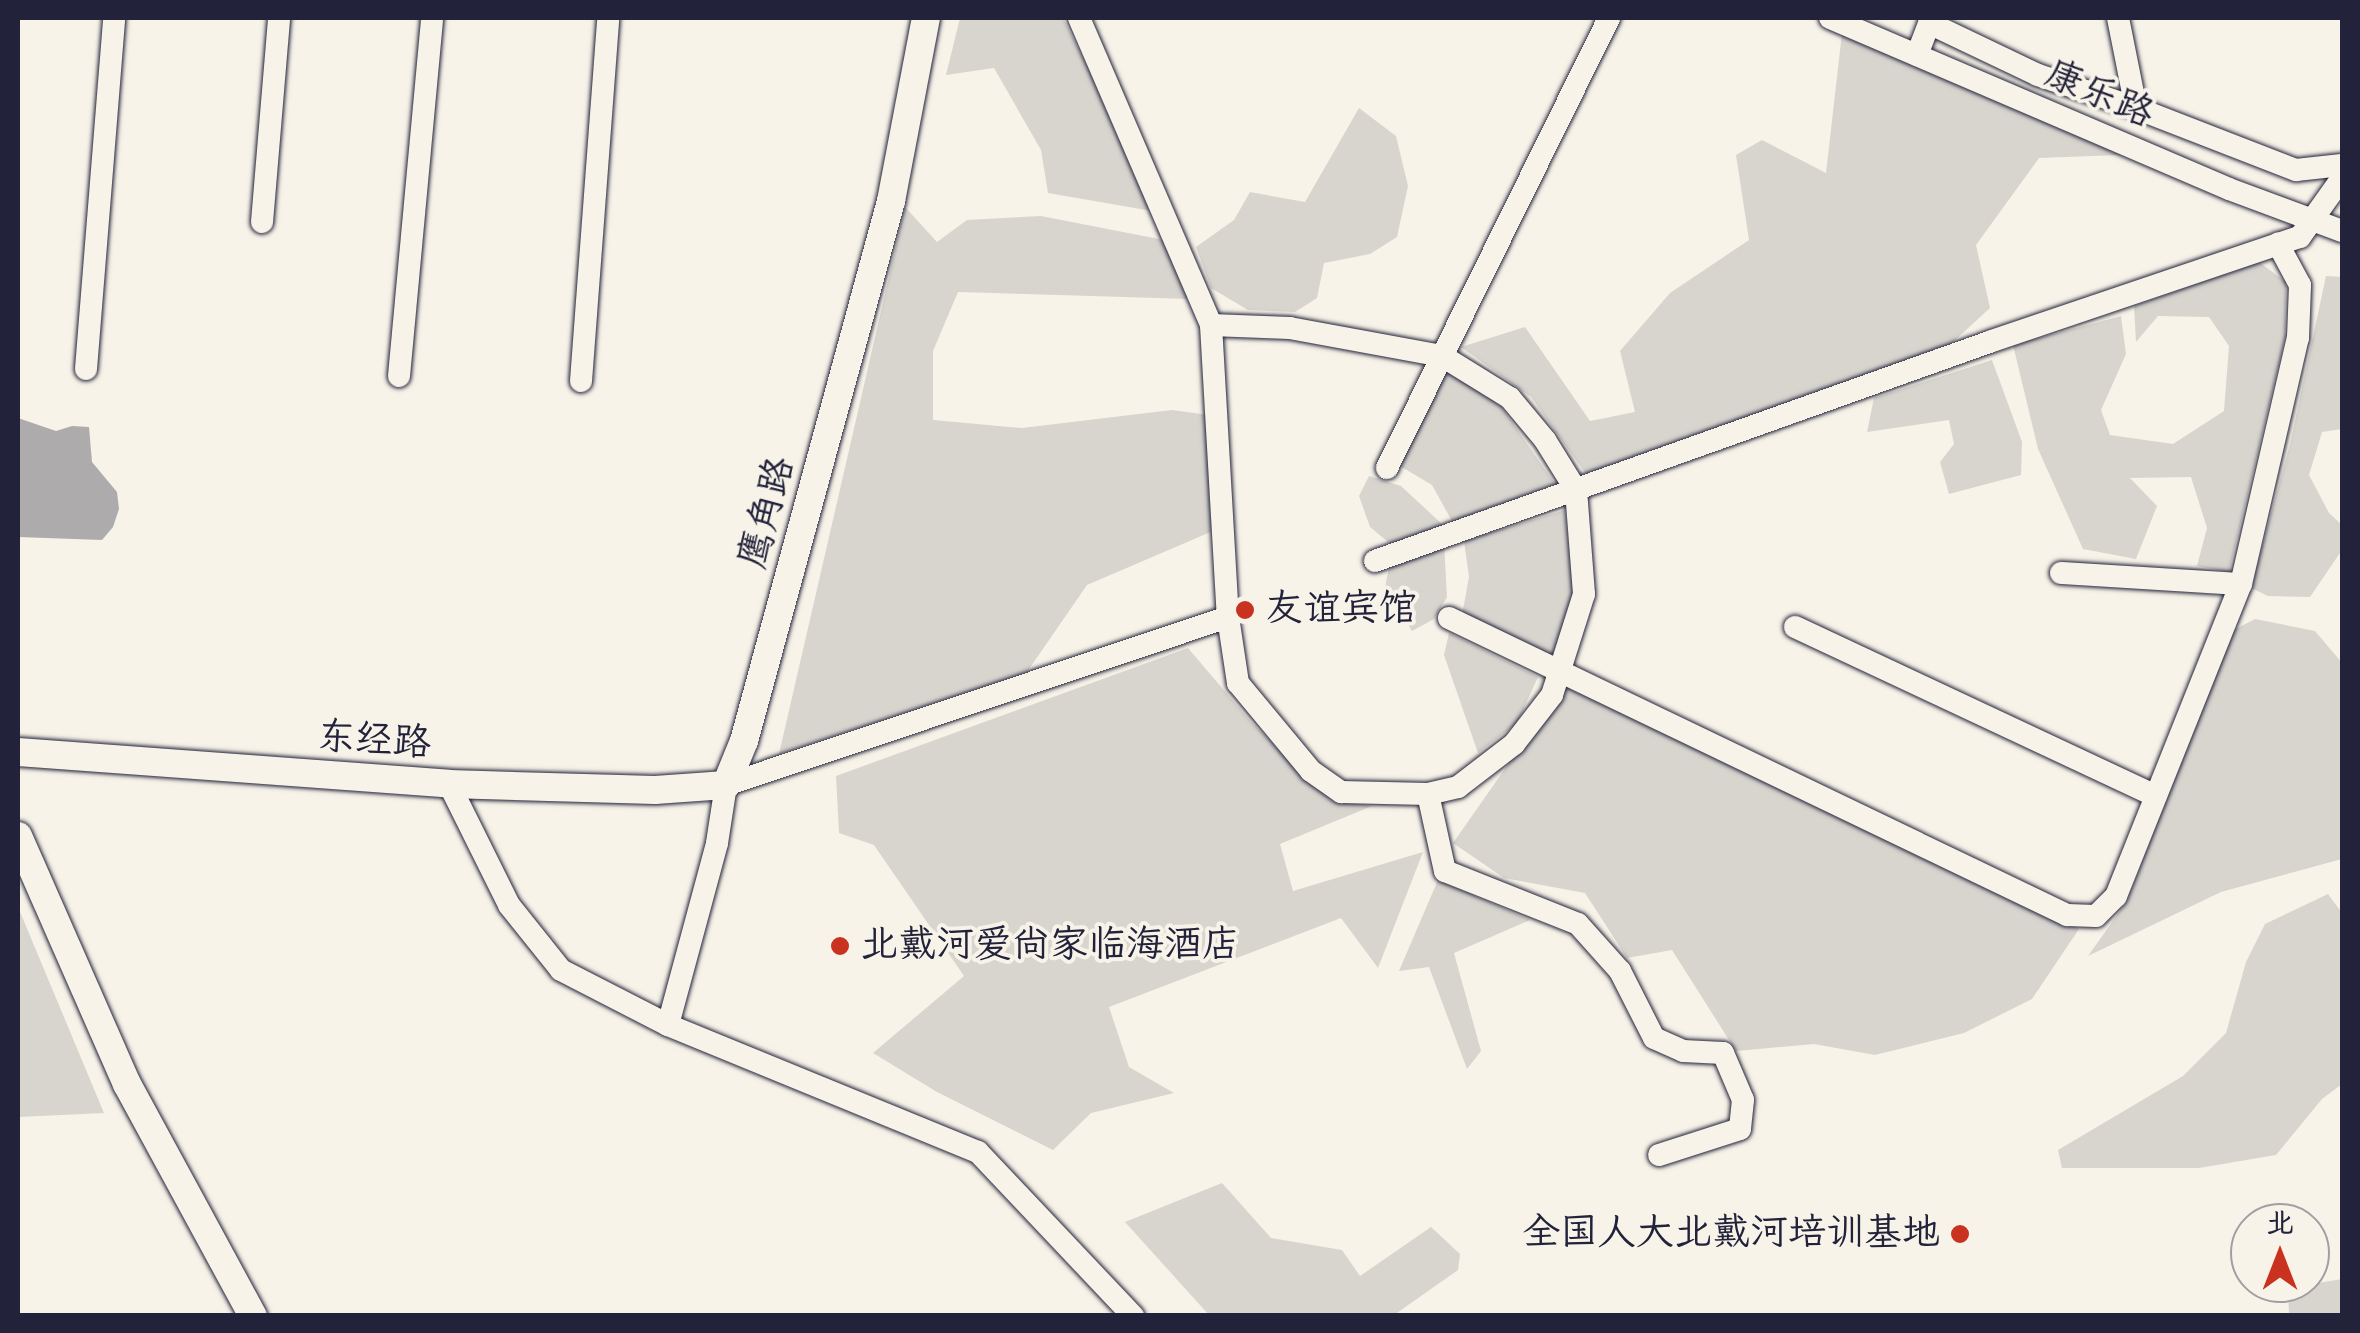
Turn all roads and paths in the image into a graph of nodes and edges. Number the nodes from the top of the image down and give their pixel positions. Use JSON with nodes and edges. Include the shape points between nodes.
{"nodes":[{"id":1,"x":114,"y":18,"type":"edge"},
{"id":2,"x":279,"y":18,"type":"edge"},
{"id":3,"x":432,"y":18,"type":"edge"},
{"id":4,"x":608,"y":18,"type":"edge"},
{"id":5,"x":926,"y":18,"type":"edge"},
{"id":6,"x":1079,"y":18,"type":"edge"},
{"id":7,"x":1609,"y":18,"type":"edge"},
{"id":8,"x":1830,"y":18,"type":"edge"},
{"id":9,"x":2118,"y":18,"type":"edge"},
{"id":10,"x":1917,"y":54,"type":"junction"},
{"id":11,"x":2136,"y":108,"type":"junction"},
{"id":12,"x":2342,"y":165,"type":"edge"},
{"id":13,"x":2342,"y":178,"type":"edge"},
{"id":14,"x":2315,"y":221,"type":"junction"},
{"id":15,"x":262,"y":222,"type":"dead end"},
{"id":16,"x":2342,"y":231,"type":"edge"},
{"id":17,"x":2278,"y":244,"type":"junction"},
{"id":18,"x":1211,"y":325,"type":"junction"},
{"id":19,"x":1442,"y":356,"type":"junction"},
{"id":20,"x":86,"y":370,"type":"dead end"},
{"id":21,"x":399,"y":376,"type":"dead end"},
{"id":22,"x":581,"y":382,"type":"dead end"},
{"id":23,"x":1387,"y":468,"type":"dead end"},
{"id":24,"x":1576,"y":490,"type":"junction"},
{"id":25,"x":1375,"y":560,"type":"dead end"},
{"id":26,"x":2061,"y":574,"type":"dead end"},
{"id":27,"x":2241,"y":584,"type":"junction"},
{"id":28,"x":1228,"y":617,"type":"junction"},
{"id":29,"x":1449,"y":618,"type":"dead end"},
{"id":30,"x":1795,"y":627,"type":"dead end"},
{"id":31,"x":1558,"y":674,"type":"junction"},
{"id":32,"x":18,"y":752,"type":"edge"},
{"id":33,"x":448,"y":784,"type":"junction"},
{"id":34,"x":726,"y":785,"type":"junction"},
{"id":35,"x":1428,"y":794,"type":"junction"},
{"id":36,"x":2155,"y":796,"type":"junction"},
{"id":37,"x":18,"y":836,"type":"edge"},
{"id":38,"x":668,"y":1024,"type":"junction"},
{"id":39,"x":1659,"y":1156,"type":"dead end"},
{"id":40,"x":253,"y":1316,"type":"edge"},
{"id":41,"x":1133,"y":1316,"type":"edge"}],
"edges":[{"from":1,"to":20,"type":"street"},
{"from":2,"to":15,"type":"street"},
{"from":3,"to":21,"type":"street"},
{"from":4,"to":22,"type":"street"},
{"from":5,"to":34,"type":"main road","name":"鹰角路","via":[[891,202],[744,742]]},
{"from":6,"to":18,"type":"street"},
{"from":7,"to":19,"type":"street"},
{"from":8,"to":10,"type":"street","name":"康乐路"},
{"from":9,"to":11,"type":"street"},
{"from":10,"to":11,"type":"street","via":[[1929,23],[2038,75]]},
{"from":10,"to":14,"type":"street","name":"康乐路"},
{"from":11,"to":12,"type":"street","via":[[2296,170]]},
{"from":13,"to":14,"type":"street"},
{"from":14,"to":16,"type":"street","name":"康乐路"},
{"from":14,"to":17,"type":"street","via":[[2300,237]]},
{"from":17,"to":24,"type":"street"},
{"from":17,"to":27,"type":"street","via":[[2300,285],[2298,338]]},
{"from":18,"to":19,"type":"street","via":[[1290,328]]},
{"from":18,"to":28,"type":"street"},
{"from":19,"to":23,"type":"street"},
{"from":19,"to":24,"type":"street","via":[[1510,398]]},
{"from":24,"to":25,"type":"street"},
{"from":24,"to":31,"type":"street","via":[[1584,594]]},
{"from":26,"to":27,"type":"street"},
{"from":27,"to":36,"type":"street"},
{"from":28,"to":34,"type":"street"},
{"from":28,"to":35,"type":"street","via":[[1238,682],[1311,771],[1341,792]]},
{"from":29,"to":31,"type":"street"},
{"from":30,"to":36,"type":"street"},
{"from":31,"to":35,"type":"street","via":[[1552,696],[1514,744],[1458,786]]},
{"from":31,"to":36,"type":"street","via":[[2068,915],[2096,916],[2116,896]]},
{"from":32,"to":33,"type":"main road","name":"东经路"},
{"from":33,"to":34,"type":"main road","name":"东经路","via":[[654,790]]},
{"from":33,"to":38,"type":"street","via":[[509,906],[561,970]]},
{"from":34,"to":38,"type":"street","name":"鹰角路"},
{"from":35,"to":39,"type":"street","via":[[1445,871],[1578,924],[1620,971],[1654,1038],[1682,1052],[1723,1053],[1743,1100],[1740,1129]]},
{"from":37,"to":40,"type":"main road","via":[[126,1084]]},
{"from":38,"to":41,"type":"street","via":[[978,1152]]}]}
